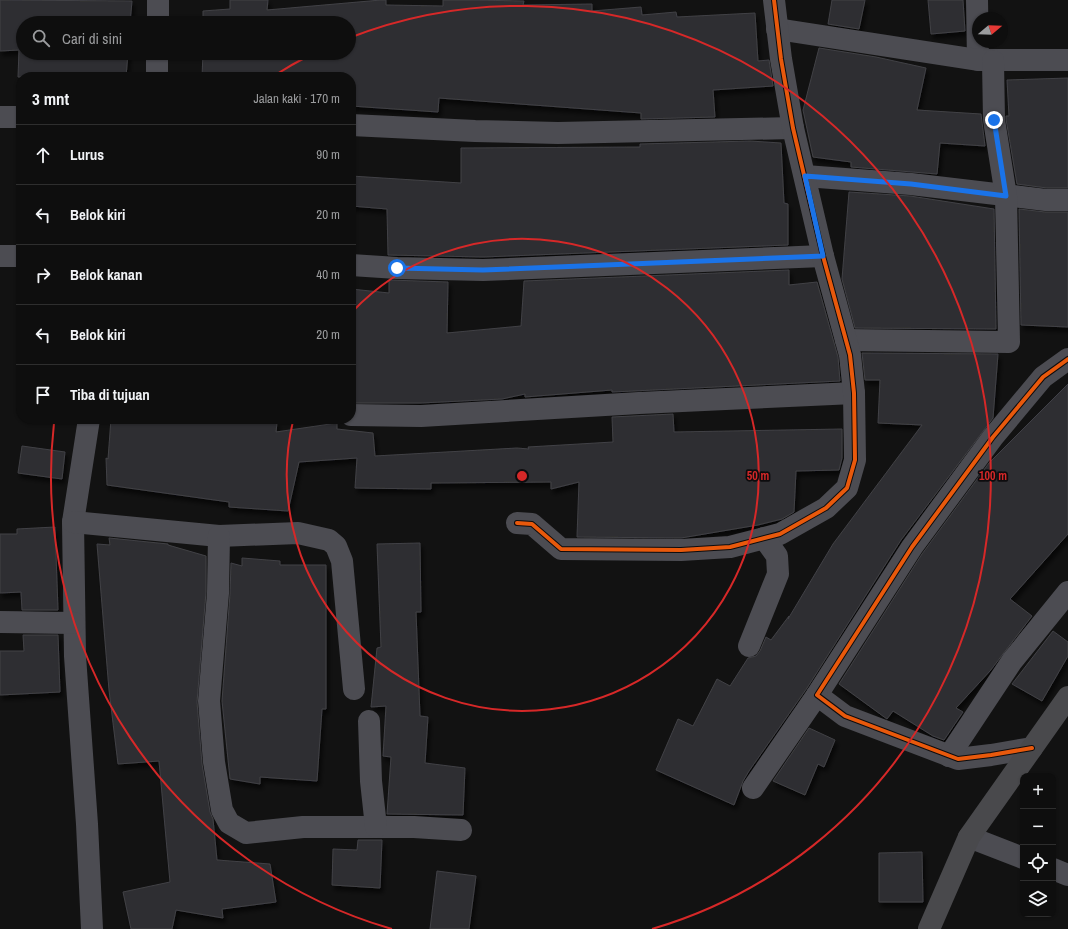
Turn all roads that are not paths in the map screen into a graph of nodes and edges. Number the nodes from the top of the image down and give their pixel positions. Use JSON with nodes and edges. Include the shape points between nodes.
{"nodes":[{"id":1,"x":158,"y":0,"type":"edge"},
{"id":2,"x":774,"y":0,"type":"edge"},
{"id":3,"x":977,"y":0,"type":"edge"},
{"id":4,"x":158,"y":16,"type":"edge"},
{"id":5,"x":777,"y":29,"type":"junction"},
{"id":6,"x":157,"y":60,"type":"edge"},
{"id":7,"x":985,"y":60,"type":"junction"},
{"id":8,"x":1068,"y":60,"type":"edge"},
{"id":9,"x":157,"y":72,"type":"edge"},
{"id":10,"x":0,"y":117,"type":"edge"},
{"id":11,"x":16,"y":117,"type":"edge"},
{"id":12,"x":356,"y":125,"type":"edge"},
{"id":13,"x":793,"y":128,"type":"junction"},
{"id":14,"x":805,"y":176,"type":"junction"},
{"id":15,"x":1006,"y":196,"type":"junction"},
{"id":16,"x":1068,"y":200,"type":"edge"},
{"id":17,"x":0,"y":256,"type":"edge"},
{"id":18,"x":16,"y":256,"type":"edge"},
{"id":19,"x":823,"y":256,"type":"junction"},
{"id":20,"x":356,"y":265,"type":"edge"},
{"id":21,"x":846,"y":340,"type":"junction"},
{"id":22,"x":1068,"y":359,"type":"edge"},
{"id":23,"x":854,"y":394,"type":"junction"},
{"id":24,"x":356,"y":415,"type":"edge"},
{"id":25,"x":88,"y":424,"type":"edge"},
{"id":26,"x":73,"y":522,"type":"junction"},
{"id":27,"x":517,"y":523,"type":"dead end"},
{"id":28,"x":219,"y":536,"type":"junction"},
{"id":29,"x":764,"y":538,"type":"junction"},
{"id":30,"x":1068,"y":592,"type":"edge"},
{"id":31,"x":0,"y":622,"type":"edge"},
{"id":32,"x":74,"y":623,"type":"junction"},
{"id":33,"x":750,"y":646,"type":"dead end"},
{"id":34,"x":354,"y":689,"type":"dead end"},
{"id":35,"x":818,"y":695,"type":"junction"},
{"id":36,"x":1068,"y":697,"type":"edge"},
{"id":37,"x":369,"y":721,"type":"dead end"},
{"id":38,"x":1032,"y":748,"type":"junction"},
{"id":39,"x":949,"y":756,"type":"junction"},
{"id":40,"x":753,"y":788,"type":"dead end"},
{"id":41,"x":376,"y":827,"type":"junction"},
{"id":42,"x":460,"y":830,"type":"dead end"},
{"id":43,"x":969,"y":837,"type":"junction"},
{"id":44,"x":1020,"y":857,"type":"edge"},
{"id":45,"x":1056,"y":870,"type":"edge"},
{"id":46,"x":1068,"y":875,"type":"edge"},
{"id":47,"x":92,"y":929,"type":"edge"},
{"id":48,"x":930,"y":929,"type":"edge"}],
"edges":[{"from":1,"to":4,"type":"street"},
{"from":2,"to":5,"type":"street"},
{"from":3,"to":7,"type":"street"},
{"from":5,"to":7,"type":"street"},
{"from":5,"to":13,"type":"street"},
{"from":6,"to":9,"type":"street"},
{"from":7,"to":8,"type":"street"},
{"from":7,"to":15,"type":"street"},
{"from":10,"to":11,"type":"street"},
{"from":12,"to":13,"type":"street","via":[[558,133]]},
{"from":13,"to":14,"type":"street"},
{"from":14,"to":15,"type":"street","via":[[911,184]]},
{"from":14,"to":19,"type":"street"},
{"from":15,"to":16,"type":"street"},
{"from":15,"to":21,"type":"street","via":[[1009,342]]},
{"from":17,"to":18,"type":"street"},
{"from":19,"to":20,"type":"street","via":[[483,270]]},
{"from":19,"to":21,"type":"street"},
{"from":21,"to":23,"type":"street"},
{"from":22,"to":35,"type":"street","via":[[1043,377],[993,437],[912,548]]},
{"from":23,"to":24,"type":"street","via":[[421,416]]},
{"from":23,"to":29,"type":"street","via":[[855,460],[847,488],[826,508],[780,534]]},
{"from":25,"to":26,"type":"street"},
{"from":26,"to":28,"type":"street"},
{"from":26,"to":32,"type":"street"},
{"from":27,"to":29,"type":"street","via":[[532,524],[561,549],[681,550],[730,547]]},
{"from":28,"to":34,"type":"street","via":[[298,533],[329,540],[336,546],[342,561]]},
{"from":28,"to":41,"type":"street","via":[[218,593],[209,701],[214,762],[222,810],[229,822],[246,833],[303,827]]},
{"from":29,"to":33,"type":"street","via":[[777,556],[778,574]]},
{"from":30,"to":39,"type":"street","via":[[1012,661]]},
{"from":31,"to":32,"type":"street"},
{"from":32,"to":47,"type":"street"},
{"from":35,"to":39,"type":"street","via":[[845,716]]},
{"from":35,"to":40,"type":"street"},
{"from":36,"to":38,"type":"highway"},
{"from":37,"to":41,"type":"street"},
{"from":38,"to":39,"type":"street","via":[[958,759]]},
{"from":38,"to":43,"type":"highway"},
{"from":41,"to":42,"type":"street"},
{"from":43,"to":44,"type":"street"},
{"from":43,"to":48,"type":"highway"},
{"from":45,"to":46,"type":"street"}]}
